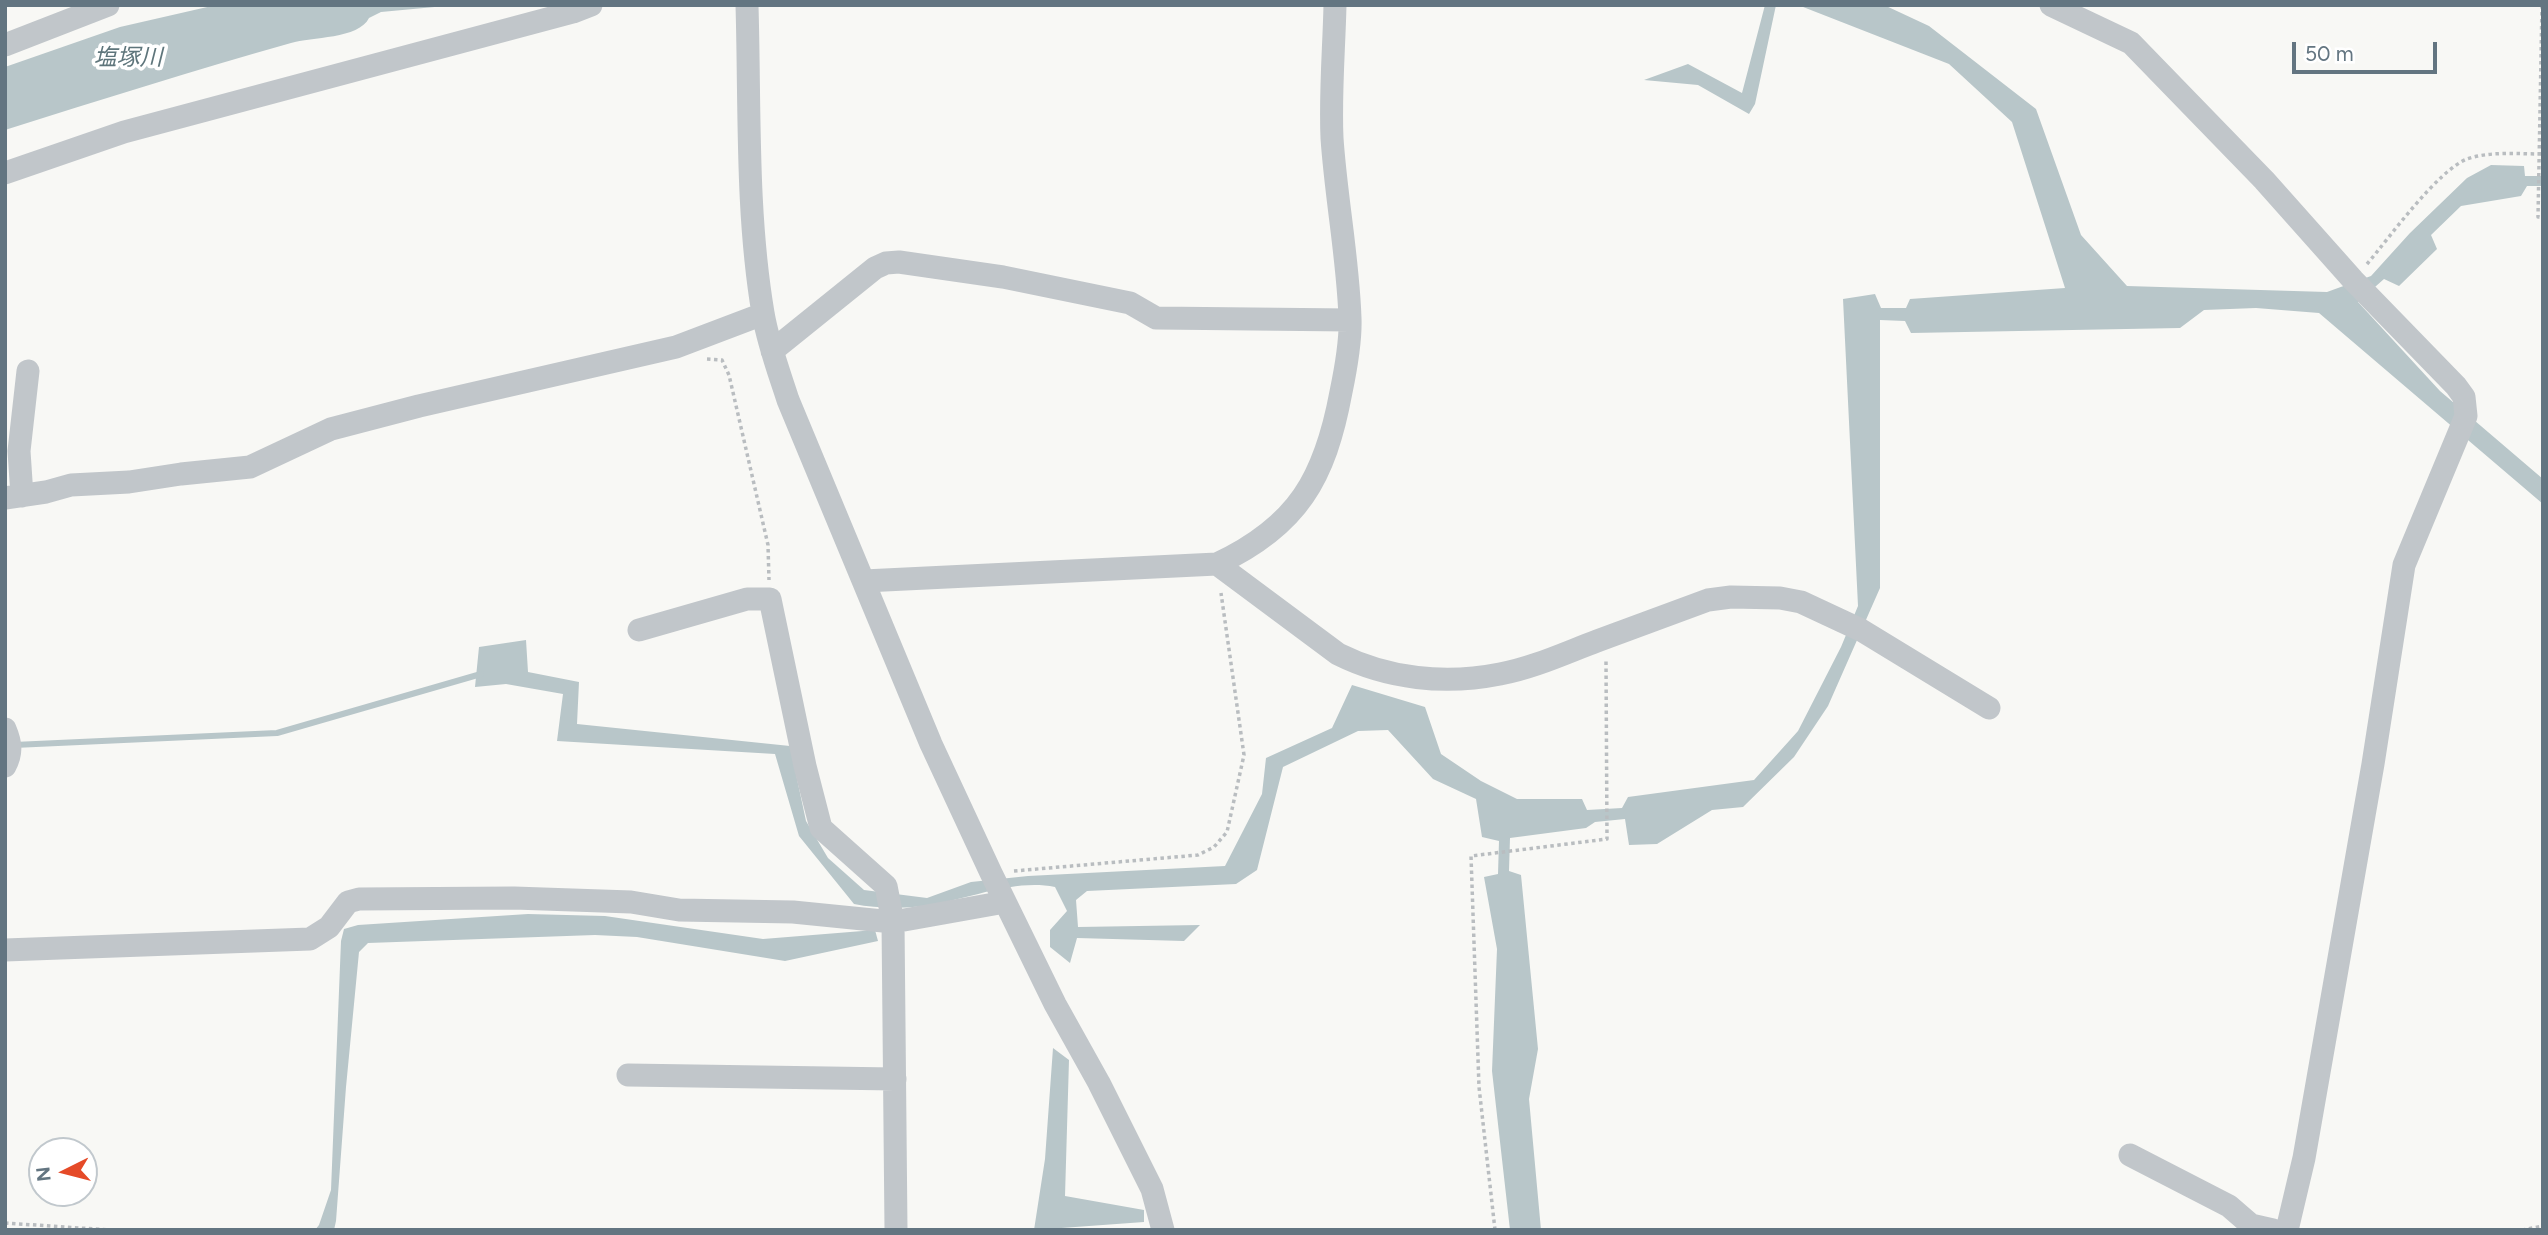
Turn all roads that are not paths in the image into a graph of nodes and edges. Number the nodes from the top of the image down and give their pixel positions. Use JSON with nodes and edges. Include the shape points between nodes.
{"nodes":[{"id":1,"x":108,"y":5,"type":"edge"},
{"id":2,"x":591,"y":5,"type":"edge"},
{"id":3,"x":747,"y":5,"type":"edge"},
{"id":4,"x":1335,"y":5,"type":"edge"},
{"id":5,"x":2051,"y":5,"type":"edge"},
{"id":6,"x":5,"y":45,"type":"edge"},
{"id":7,"x":5,"y":173,"type":"edge"},
{"id":8,"x":763,"y":314,"type":"junction"},
{"id":9,"x":1350,"y":320,"type":"junction"},
{"id":10,"x":772,"y":351,"type":"junction"},
{"id":11,"x":28,"y":370,"type":"dead end"},
{"id":12,"x":14,"y":407,"type":"edge"},
{"id":13,"x":14,"y":497,"type":"edge"},
{"id":14,"x":1217,"y":564,"type":"junction"},
{"id":15,"x":864,"y":581,"type":"junction"},
{"id":16,"x":639,"y":630,"type":"dead end"},
{"id":17,"x":1989,"y":708,"type":"dead end"},
{"id":18,"x":5,"y":729,"type":"edge"},
{"id":19,"x":5,"y":766,"type":"edge"},
{"id":20,"x":1005,"y":902,"type":"junction"},
{"id":21,"x":892,"y":922,"type":"junction"},
{"id":22,"x":5,"y":950,"type":"edge"},
{"id":23,"x":628,"y":1075,"type":"dead end"},
{"id":24,"x":895,"y":1079,"type":"junction"},
{"id":25,"x":2130,"y":1155,"type":"dead end"},
{"id":26,"x":896,"y":1230,"type":"edge"},
{"id":27,"x":1163,"y":1230,"type":"edge"},
{"id":28,"x":2273,"y":1230,"type":"edge"},
{"id":29,"x":2287,"y":1230,"type":"edge"}],
"edges":[{"from":1,"to":6,"type":"street"},
{"from":2,"to":7,"type":"street","via":[[124,132]]},
{"from":3,"to":8,"type":"street","via":[[753,233]]},
{"from":4,"to":9,"type":"street","via":[[1332,135]]},
{"from":5,"to":29,"type":"street","via":[[2131,43],[2464,397],[2466,416],[2404,565],[2304,1158]]},
{"from":8,"to":10,"type":"street"},
{"from":8,"to":13,"type":"street","via":[[676,347],[331,429],[250,467],[71,485]]},
{"from":9,"to":10,"type":"street","via":[[1156,318],[1130,303],[899,262],[875,268]]},
{"from":9,"to":14,"type":"street","via":[[1338,411],[1314,479],[1279,526]]},
{"from":10,"to":15,"type":"street"},
{"from":11,"to":12,"type":"street"},
{"from":12,"to":13,"type":"street","via":[[19,451]]},
{"from":14,"to":15,"type":"street"},
{"from":14,"to":17,"type":"street","via":[[1338,654],[1399,676],[1500,674],[1708,600],[1780,598],[1801,602],[1861,631]]},
{"from":15,"to":20,"type":"street","via":[[931,744]]},
{"from":16,"to":21,"type":"street","via":[[747,599],[770,599],[821,828],[886,886]]},
{"from":18,"to":19,"type":"street","via":[[11,743]]},
{"from":20,"to":21,"type":"street"},
{"from":20,"to":27,"type":"street","via":[[1152,1189]]},
{"from":21,"to":22,"type":"street","via":[[793,912],[679,910],[631,902],[359,899],[348,902],[329,927],[310,939]]},
{"from":21,"to":24,"type":"street"},
{"from":23,"to":24,"type":"street"},
{"from":24,"to":26,"type":"street"},
{"from":25,"to":28,"type":"street","via":[[2229,1206],[2251,1225]]}]}
